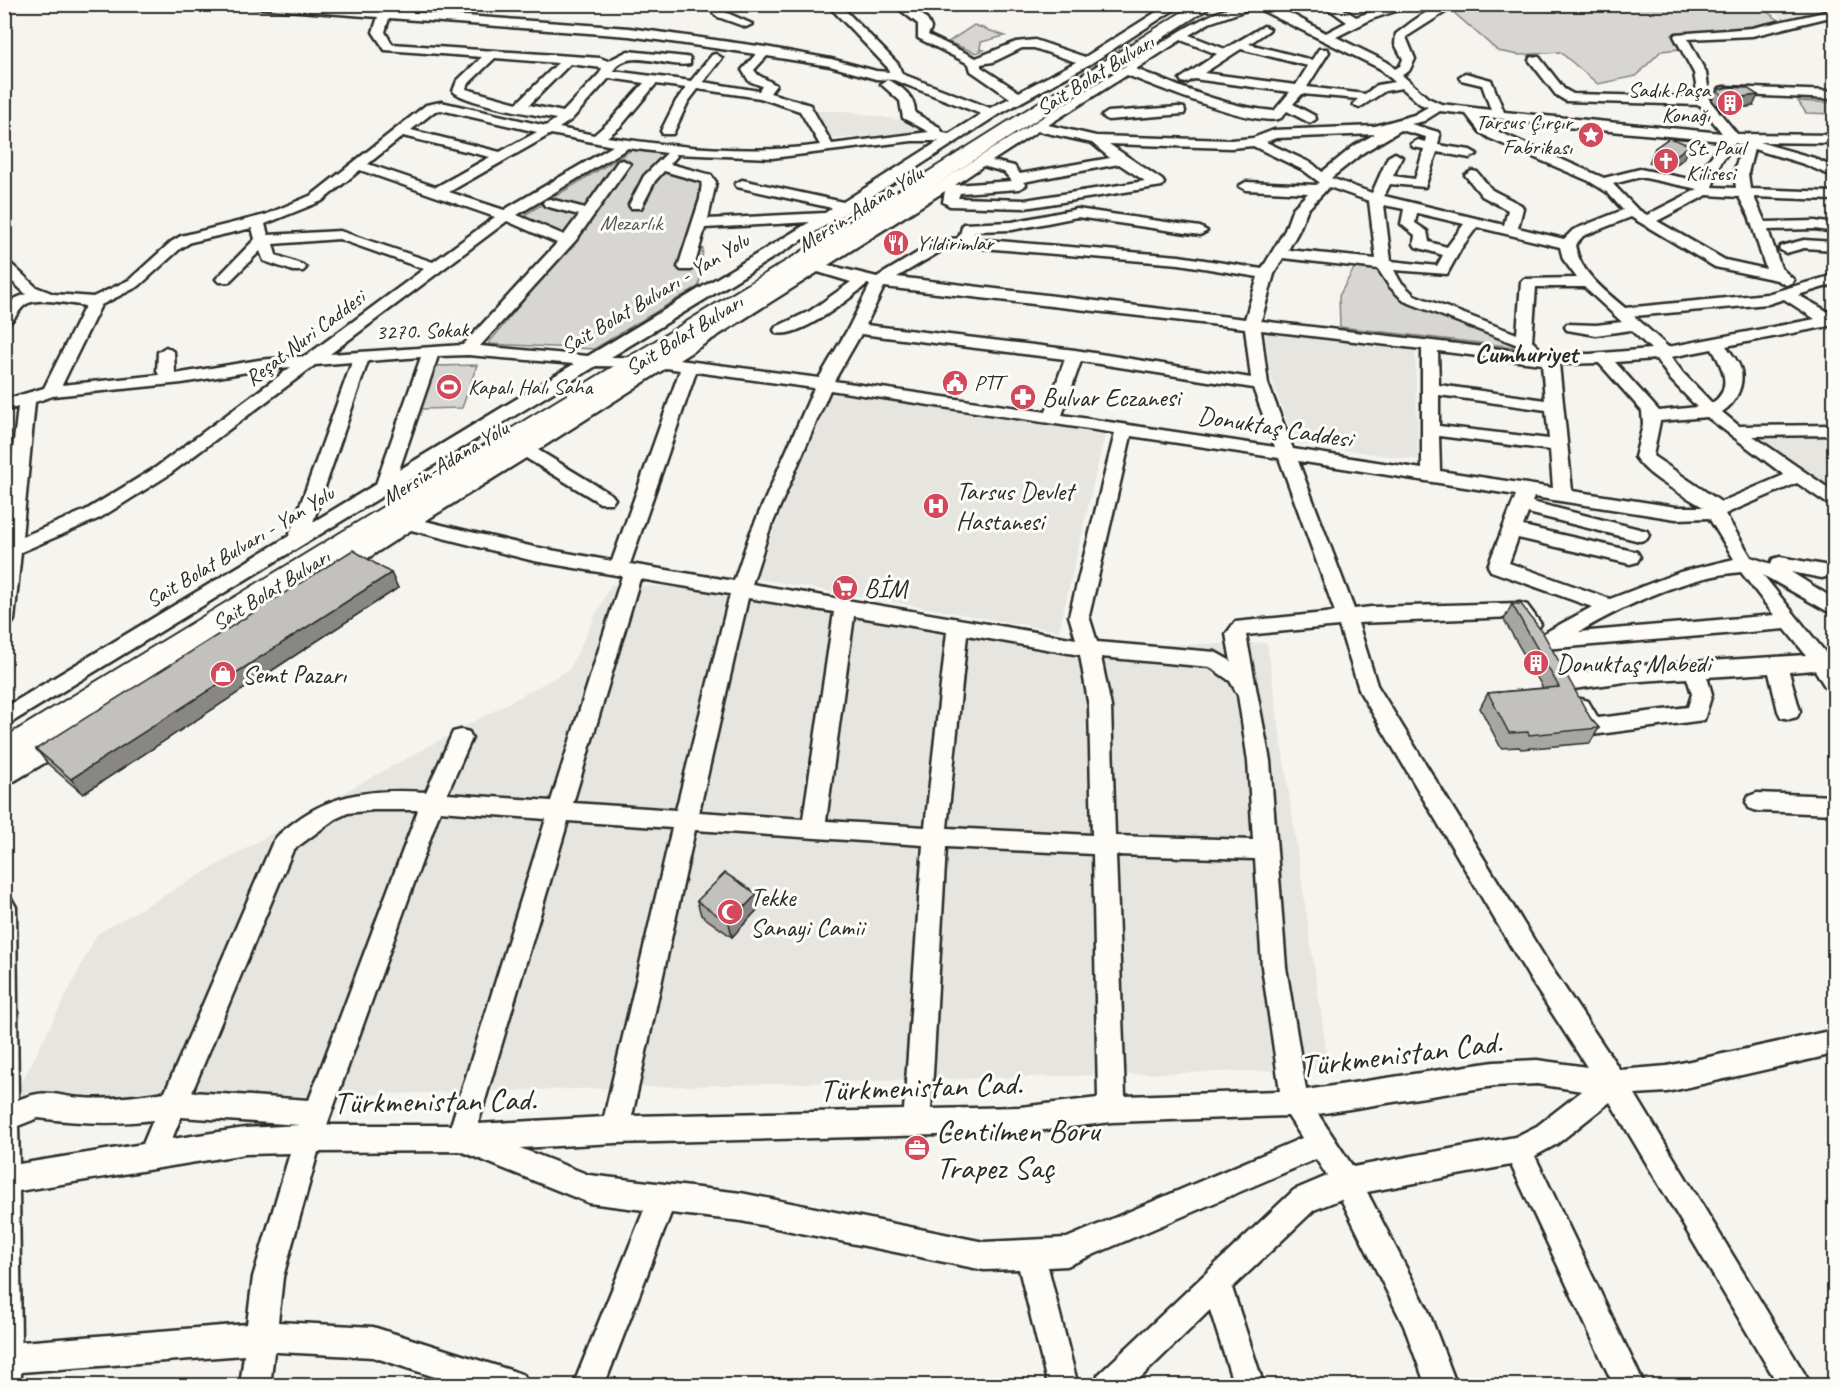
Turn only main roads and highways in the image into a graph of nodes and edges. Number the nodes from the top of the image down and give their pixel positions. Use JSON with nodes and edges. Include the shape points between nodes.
{"nodes":[{"id":1,"x":1192,"y":4,"type":"edge"},
{"id":2,"x":1207,"y":4,"type":"edge"},
{"id":3,"x":4,"y":732,"type":"edge"},
{"id":4,"x":4,"y":754,"type":"edge"}],
"edges":[{"from":1,"to":3,"type":"highway","name":"Mersin-Adana Yolu","via":[[602,361]]},
{"from":2,"to":4,"type":"highway","name":"Sait Bolat Bulvarı","via":[[809,264],[638,363]]}]}
